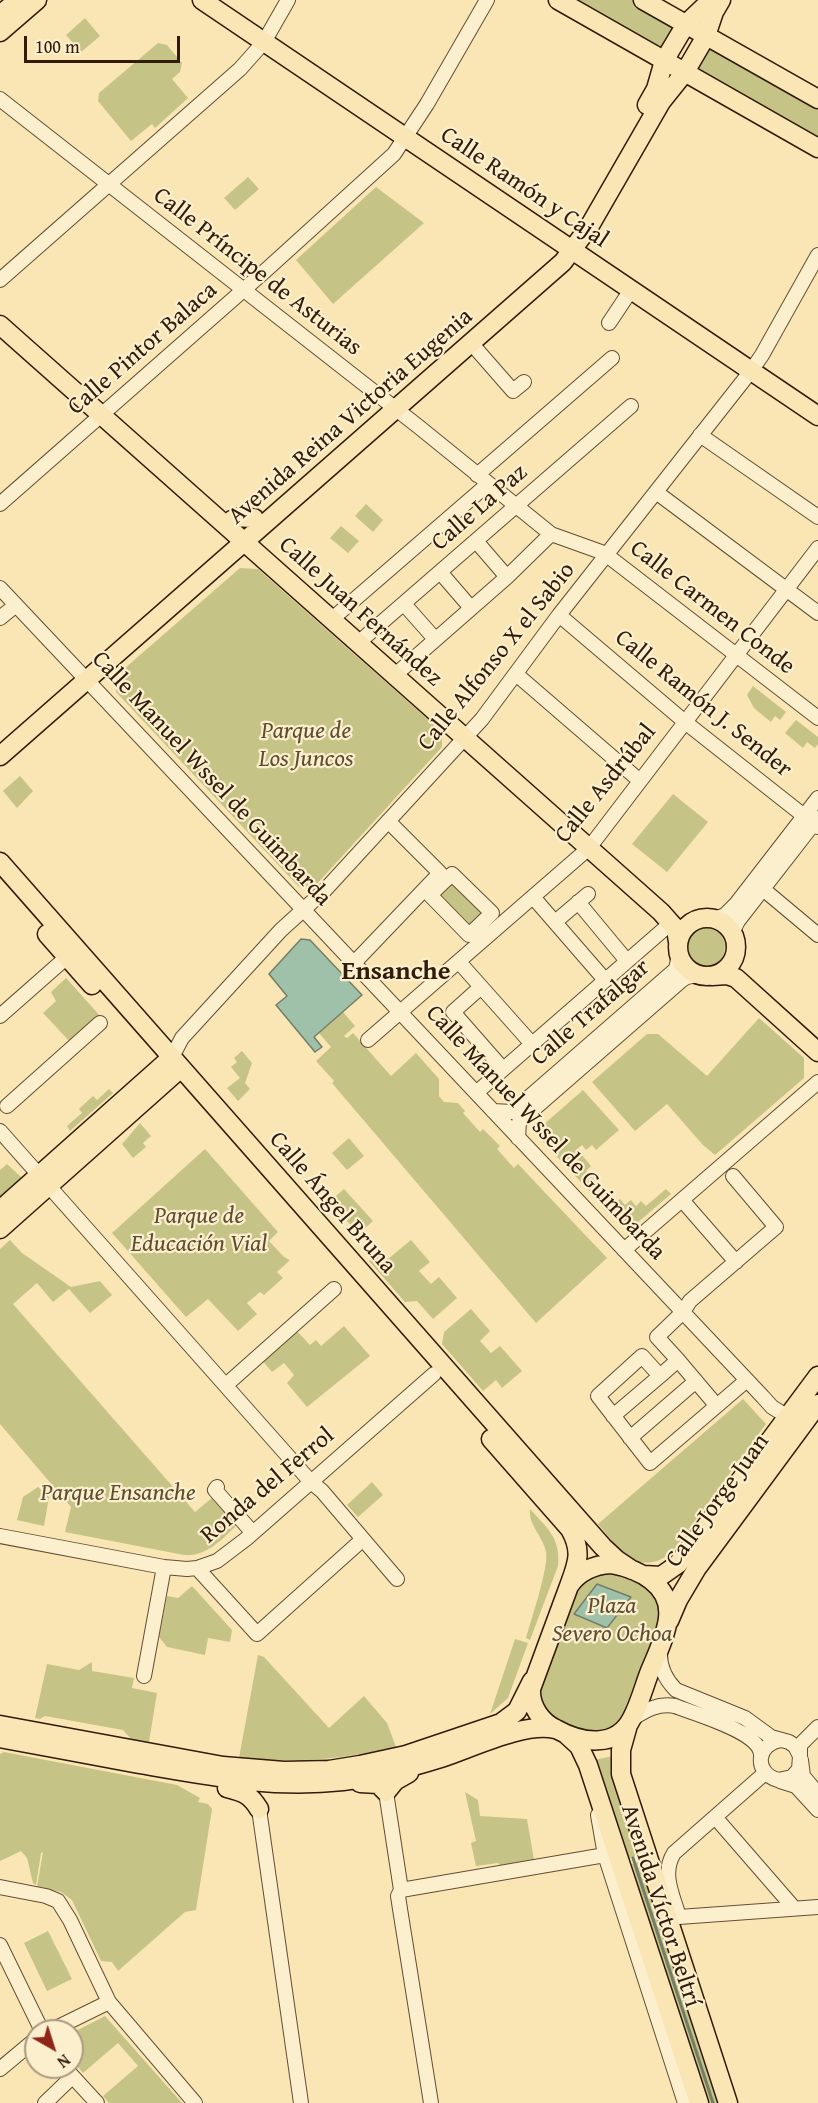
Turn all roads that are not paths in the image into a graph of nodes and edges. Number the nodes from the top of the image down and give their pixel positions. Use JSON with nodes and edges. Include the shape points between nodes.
{"nodes":[{"id":1,"x":18,"y":0,"type":"edge"},
{"id":2,"x":37,"y":0,"type":"edge"},
{"id":3,"x":202,"y":0,"type":"edge"},
{"id":4,"x":288,"y":0,"type":"edge"},
{"id":5,"x":487,"y":0,"type":"edge"},
{"id":6,"x":558,"y":0,"type":"edge"},
{"id":7,"x":643,"y":0,"type":"edge"},
{"id":8,"x":708,"y":0,"type":"edge"},
{"id":9,"x":721,"y":0,"type":"edge"},
{"id":10,"x":0,"y":15,"type":"edge"},
{"id":11,"x":686,"y":24,"type":"junction"},
{"id":12,"x":0,"y":32,"type":"edge"},
{"id":13,"x":706,"y":36,"type":"junction"},
{"id":14,"x":264,"y":42,"type":"junction"},
{"id":15,"x":664,"y":61,"type":"junction"},
{"id":16,"x":685,"y":72,"type":"junction"},
{"id":17,"x":0,"y":99,"type":"edge"},
{"id":18,"x":818,"y":99,"type":"edge"},
{"id":19,"x":406,"y":138,"type":"junction"},
{"id":20,"x":818,"y":148,"type":"edge"},
{"id":21,"x":108,"y":186,"type":"junction"},
{"id":22,"x":573,"y":251,"type":"junction"},
{"id":23,"x":818,"y":255,"type":"edge"},
{"id":24,"x":0,"y":280,"type":"edge"},
{"id":25,"x":243,"y":290,"type":"junction"},
{"id":26,"x":631,"y":290,"type":"junction"},
{"id":27,"x":609,"y":323,"type":"dead end"},
{"id":28,"x":0,"y":325,"type":"edge"},
{"id":29,"x":471,"y":343,"type":"junction"},
{"id":30,"x":612,"y":358,"type":"dead end"},
{"id":31,"x":751,"y":371,"type":"junction"},
{"id":32,"x":524,"y":382,"type":"dead end"},
{"id":33,"x":391,"y":406,"type":"junction"},
{"id":34,"x":631,"y":406,"type":"dead end"},
{"id":35,"x":102,"y":415,"type":"junction"},
{"id":36,"x":818,"y":416,"type":"edge"},
{"id":37,"x":700,"y":435,"type":"junction"},
{"id":38,"x":483,"y":480,"type":"junction"},
{"id":39,"x":656,"y":492,"type":"junction"},
{"id":40,"x":0,"y":504,"type":"edge"},
{"id":41,"x":516,"y":506,"type":"junction"},
{"id":42,"x":818,"y":517,"type":"edge"},
{"id":43,"x":236,"y":534,"type":"junction"},
{"id":44,"x":551,"y":534,"type":"junction"},
{"id":45,"x":476,"y":541,"type":"junction"},
{"id":46,"x":818,"y":548,"type":"edge"},
{"id":47,"x":608,"y":555,"type":"junction"},
{"id":48,"x":440,"y":572,"type":"junction"},
{"id":49,"x":507,"y":577,"type":"junction"},
{"id":50,"x":0,"y":588,"type":"edge"},
{"id":51,"x":787,"y":589,"type":"junction"},
{"id":52,"x":404,"y":604,"type":"junction"},
{"id":53,"x":16,"y":605,"type":"junction"},
{"id":54,"x":471,"y":608,"type":"junction"},
{"id":55,"x":818,"y":613,"type":"edge"},
{"id":56,"x":560,"y":615,"type":"junction"},
{"id":57,"x":0,"y":618,"type":"edge"},
{"id":58,"x":332,"y":619,"type":"junction"},
{"id":59,"x":435,"y":639,"type":"junction"},
{"id":60,"x":358,"y":643,"type":"junction"},
{"id":61,"x":736,"y":655,"type":"junction"},
{"id":62,"x":516,"y":674,"type":"junction"},
{"id":63,"x":394,"y":675,"type":"junction"},
{"id":64,"x":83,"y":676,"type":"junction"},
{"id":65,"x":818,"y":718,"type":"edge"},
{"id":66,"x":685,"y":722,"type":"junction"},
{"id":67,"x":464,"y":737,"type":"junction"},
{"id":68,"x":0,"y":740,"type":"edge"},
{"id":69,"x":0,"y":756,"type":"edge"},
{"id":70,"x":640,"y":781,"type":"junction"},
{"id":71,"x":818,"y":798,"type":"edge"},
{"id":72,"x":388,"y":821,"type":"junction"},
{"id":73,"x":813,"y":821,"type":"edge"},
{"id":74,"x":589,"y":848,"type":"junction"},
{"id":75,"x":0,"y":862,"type":"edge"},
{"id":76,"x":0,"y":881,"type":"edge"},
{"id":77,"x":758,"y":885,"type":"junction"},
{"id":78,"x":533,"y":897,"type":"junction"},
{"id":79,"x":303,"y":910,"type":"junction"},
{"id":80,"x":714,"y":919,"type":"junction"},
{"id":81,"x":555,"y":922,"type":"junction"},
{"id":82,"x":672,"y":922,"type":"junction"},
{"id":83,"x":469,"y":934,"type":"joint"},
{"id":84,"x":818,"y":935,"type":"edge"},
{"id":85,"x":734,"y":937,"type":"junction"},
{"id":86,"x":678,"y":949,"type":"junction"},
{"id":87,"x":67,"y":957,"type":"junction"},
{"id":88,"x":627,"y":961,"type":"junction"},
{"id":89,"x":354,"y":963,"type":"junction"},
{"id":90,"x":459,"y":963,"type":"junction"},
{"id":91,"x":705,"y":975,"type":"junction"},
{"id":92,"x":605,"y":980,"type":"junction"},
{"id":93,"x":481,"y":987,"type":"junction"},
{"id":94,"x":400,"y":1013,"type":"junction"},
{"id":95,"x":0,"y":1016,"type":"edge"},
{"id":96,"x":100,"y":1023,"type":"dead end"},
{"id":97,"x":368,"y":1040,"type":"dead end"},
{"id":98,"x":532,"y":1044,"type":"junction"},
{"id":99,"x":818,"y":1052,"type":"edge"},
{"id":100,"x":172,"y":1066,"type":"junction"},
{"id":101,"x":503,"y":1069,"type":"junction"},
{"id":102,"x":818,"y":1082,"type":"edge"},
{"id":103,"x":476,"y":1093,"type":"junction"},
{"id":104,"x":7,"y":1106,"type":"dead end"},
{"id":105,"x":493,"y":1111,"type":"junction"},
{"id":106,"x":0,"y":1131,"type":"edge"},
{"id":107,"x":518,"y":1138,"type":"junction"},
{"id":108,"x":733,"y":1176,"type":"dead end"},
{"id":109,"x":45,"y":1180,"type":"junction"},
{"id":110,"x":682,"y":1200,"type":"junction"},
{"id":111,"x":0,"y":1210,"type":"edge"},
{"id":112,"x":0,"y":1229,"type":"edge"},
{"id":113,"x":624,"y":1250,"type":"junction"},
{"id":114,"x":736,"y":1263,"type":"junction"},
{"id":115,"x":334,"y":1289,"type":"dead end"},
{"id":116,"x":682,"y":1312,"type":"junction"},
{"id":117,"x":678,"y":1360,"type":"junction"},
{"id":118,"x":434,"y":1374,"type":"junction"},
{"id":119,"x":660,"y":1376,"type":"junction"},
{"id":120,"x":818,"y":1376,"type":"edge"},
{"id":121,"x":747,"y":1380,"type":"junction"},
{"id":122,"x":696,"y":1381,"type":"junction"},
{"id":123,"x":226,"y":1385,"type":"junction"},
{"id":124,"x":818,"y":1404,"type":"edge"},
{"id":125,"x":716,"y":1405,"type":"junction"},
{"id":126,"x":614,"y":1416,"type":"junction"},
{"id":127,"x":788,"y":1417,"type":"junction"},
{"id":128,"x":630,"y":1438,"type":"junction"},
{"id":129,"x":311,"y":1482,"type":"junction"},
{"id":130,"x":217,"y":1487,"type":"dead end"},
{"id":131,"x":253,"y":1533,"type":"junction"},
{"id":132,"x":1,"y":1539,"type":"edge"},
{"id":133,"x":362,"y":1540,"type":"junction"},
{"id":134,"x":164,"y":1567,"type":"junction"},
{"id":135,"x":198,"y":1568,"type":"junction"},
{"id":136,"x":638,"y":1572,"type":"junction"},
{"id":137,"x":396,"y":1579,"type":"dead end"},
{"id":138,"x":569,"y":1586,"type":"junction"},
{"id":139,"x":663,"y":1636,"type":"junction"},
{"id":140,"x":144,"y":1676,"type":"dead end"},
{"id":141,"x":532,"y":1681,"type":"junction"},
{"id":142,"x":630,"y":1722,"type":"junction"},
{"id":143,"x":818,"y":1727,"type":"edge"},
{"id":144,"x":559,"y":1731,"type":"junction"},
{"id":145,"x":1,"y":1736,"type":"edge"},
{"id":146,"x":805,"y":1738,"type":"junction"},
{"id":147,"x":785,"y":1741,"type":"junction"},
{"id":148,"x":761,"y":1756,"type":"junction"},
{"id":149,"x":800,"y":1757,"type":"junction"},
{"id":150,"x":441,"y":1758,"type":"junction"},
{"id":151,"x":590,"y":1768,"type":"junction"},
{"id":152,"x":184,"y":1772,"type":"junction"},
{"id":153,"x":765,"y":1773,"type":"junction"},
{"id":154,"x":778,"y":1780,"type":"junction"},
{"id":155,"x":321,"y":1783,"type":"junction"},
{"id":156,"x":279,"y":1784,"type":"junction"},
{"id":157,"x":386,"y":1791,"type":"junction"},
{"id":158,"x":818,"y":1794,"type":"edge"},
{"id":159,"x":259,"y":1809,"type":"junction"},
{"id":160,"x":818,"y":1810,"type":"edge"},
{"id":161,"x":715,"y":1817,"type":"junction"},
{"id":162,"x":605,"y":1855,"type":"junction"},
{"id":163,"x":0,"y":1887,"type":"edge"},
{"id":164,"x":401,"y":1890,"type":"junction"},
{"id":165,"x":818,"y":1906,"type":"edge"},
{"id":166,"x":794,"y":1908,"type":"junction"},
{"id":167,"x":0,"y":1945,"type":"edge"},
{"id":168,"x":109,"y":2002,"type":"junction"},
{"id":169,"x":36,"y":2019,"type":"edge"},
{"id":170,"x":74,"y":2019,"type":"edge"},
{"id":171,"x":24,"y":2049,"type":"edge"},
{"id":172,"x":0,"y":2069,"type":"edge"},
{"id":173,"x":63,"y":2079,"type":"edge"},
{"id":174,"x":75,"y":2079,"type":"edge"},
{"id":175,"x":45,"y":2103,"type":"edge"},
{"id":176,"x":97,"y":2103,"type":"edge"},
{"id":177,"x":195,"y":2103,"type":"edge"},
{"id":178,"x":302,"y":2103,"type":"edge"},
{"id":179,"x":431,"y":2103,"type":"edge"},
{"id":180,"x":686,"y":2103,"type":"edge"},
{"id":181,"x":699,"y":2103,"type":"edge"},
{"id":182,"x":728,"y":2103,"type":"edge"}],
"edges":[{"from":1,"to":10,"type":"main road"},
{"from":2,"to":12,"type":"main road"},
{"from":3,"to":14,"type":"main road","name":"Calle Ramón y Cajal"},
{"from":4,"to":14,"type":"street"},
{"from":5,"to":19,"type":"street","name":"Calle Pintor Balaca"},
{"from":6,"to":15,"type":"main road"},
{"from":7,"to":11,"type":"main road"},
{"from":8,"to":11,"type":"main road","name":"Avenida Reina Victoria Eugenia"},
{"from":9,"to":13,"type":"main road","name":"Avenida Reina Victoria Eugenia"},
{"from":11,"to":13,"type":"main road"},
{"from":11,"to":15,"type":"main road","name":"Avenida Reina Victoria Eugenia"},
{"from":13,"to":16,"type":"main road","name":"Avenida Reina Victoria Eugenia"},
{"from":13,"to":18,"type":"main road"},
{"from":14,"to":19,"type":"main road","name":"Calle Ramón y Cajal"},
{"from":14,"to":21,"type":"street","via":[[240,69]]},
{"from":15,"to":16,"type":"main road"},
{"from":15,"to":22,"type":"main road","name":"Avenida Reina Victoria Eugenia","via":[[656,89],[584,215]]},
{"from":16,"to":20,"type":"main road"},
{"from":16,"to":22,"type":"main road","name":"Avenida Reina Victoria Eugenia","via":[[668,92]]},
{"from":17,"to":21,"type":"street","name":"Calle Príncipe de Asturias"},
{"from":19,"to":22,"type":"main road","name":"Calle Ramón y Cajal"},
{"from":19,"to":25,"type":"street","name":"Calle Pintor Balaca","via":[[394,154]]},
{"from":21,"to":24,"type":"street"},
{"from":21,"to":25,"type":"street","name":"Calle Príncipe de Asturias"},
{"from":22,"to":26,"type":"main road","name":"Calle Ramón y Cajal"},
{"from":22,"to":29,"type":"main road","name":"Avenida Reina Victoria Eugenia","via":[[582,262],[577,267],[557,268]]},
{"from":22,"to":33,"type":"main road","name":"Avenida Reina Victoria Eugenia","via":[[554,255]]},
{"from":23,"to":31,"type":"street","name":"Calle Alfonso X el Sabio"},
{"from":25,"to":33,"type":"street","name":"Calle Príncipe de Asturias"},
{"from":25,"to":35,"type":"street","name":"Calle Pintor Balaca"},
{"from":26,"to":27,"type":"street"},
{"from":26,"to":31,"type":"main road","name":"Calle Ramón y Cajal"},
{"from":28,"to":35,"type":"main road","name":"Calle Juan Fernández"},
{"from":29,"to":32,"type":"street","via":[[513,391]]},
{"from":29,"to":33,"type":"main road","name":"Avenida Reina Victoria Eugenia"},
{"from":30,"to":38,"type":"street"},
{"from":31,"to":36,"type":"main road","name":"Calle Ramón y Cajal"},
{"from":31,"to":37,"type":"street","name":"Calle Alfonso X el Sabio"},
{"from":33,"to":38,"type":"street","name":"Calle Príncipe de Asturias"},
{"from":33,"to":43,"type":"main road","name":"Avenida Reina Victoria Eugenia"},
{"from":33,"to":43,"type":"main road","name":"Avenida Reina Victoria Eugenia"},
{"from":34,"to":41,"type":"street","name":"Calle La Paz"},
{"from":35,"to":40,"type":"street","name":"Calle Pintor Balaca"},
{"from":35,"to":43,"type":"main road","name":"Calle Juan Fernández"},
{"from":37,"to":39,"type":"street","name":"Calle Alfonso X el Sabio"},
{"from":37,"to":42,"type":"street"},
{"from":38,"to":41,"type":"street","name":"Calle Príncipe de Asturias"},
{"from":38,"to":58,"type":"street"},
{"from":39,"to":47,"type":"street","name":"Calle Alfonso X el Sabio"},
{"from":39,"to":51,"type":"street"},
{"from":41,"to":44,"type":"street","name":"Calle Príncipe de Asturias"},
{"from":41,"to":45,"type":"street","name":"Calle La Paz"},
{"from":43,"to":58,"type":"main road","name":"Calle Juan Fernández"},
{"from":43,"to":64,"type":"main road","name":"Avenida Reina Victoria Eugenia"},
{"from":44,"to":47,"type":"street","name":"Calle Príncipe de Asturias"},
{"from":44,"to":49,"type":"street"},
{"from":45,"to":48,"type":"street","name":"Calle La Paz"},
{"from":45,"to":49,"type":"street"},
{"from":46,"to":51,"type":"street","name":"Calle Asdrúbal"},
{"from":47,"to":56,"type":"street","name":"Calle Alfonso X el Sabio"},
{"from":47,"to":61,"type":"street","name":"Calle Carmen Conde"},
{"from":48,"to":52,"type":"street","name":"Calle La Paz"},
{"from":48,"to":54,"type":"street"},
{"from":49,"to":54,"type":"street"},
{"from":50,"to":53,"type":"street","name":"Calle Manuel Wssel de Guimbarda"},
{"from":51,"to":55,"type":"street"},
{"from":51,"to":61,"type":"street","name":"Calle Asdrúbal"},
{"from":52,"to":59,"type":"street"},
{"from":52,"to":60,"type":"street","name":"Calle La Paz"},
{"from":53,"to":57,"type":"street"},
{"from":53,"to":64,"type":"street","name":"Calle Manuel Wssel de Guimbarda"},
{"from":54,"to":59,"type":"street"},
{"from":56,"to":62,"type":"street","name":"Calle Alfonso X el Sabio"},
{"from":56,"to":66,"type":"street","name":"Calle Ramón J. Sender"},
{"from":58,"to":60,"type":"main road","name":"Calle Juan Fernández"},
{"from":59,"to":63,"type":"street"},
{"from":60,"to":63,"type":"main road","name":"Calle Juan Fernández"},
{"from":61,"to":65,"type":"street","name":"Calle Carmen Conde"},
{"from":61,"to":66,"type":"street","name":"Calle Asdrúbal"},
{"from":62,"to":67,"type":"street","name":"Calle Alfonso X el Sabio"},
{"from":62,"to":70,"type":"street"},
{"from":63,"to":67,"type":"main road","name":"Calle Juan Fernández"},
{"from":64,"to":68,"type":"main road","name":"Avenida Reina Victoria Eugenia"},
{"from":64,"to":69,"type":"main road","name":"Avenida Reina Victoria Eugenia"},
{"from":64,"to":79,"type":"street","name":"Calle Manuel Wssel de Guimbarda"},
{"from":66,"to":70,"type":"street","name":"Calle Asdrúbal"},
{"from":66,"to":73,"type":"street","name":"Calle Ramón J. Sender"},
{"from":67,"to":72,"type":"street","name":"Calle Alfonso X el Sabio"},
{"from":67,"to":74,"type":"main road","name":"Calle Juan Fernández"},
{"from":70,"to":74,"type":"street","name":"Calle Asdrúbal"},
{"from":71,"to":73,"type":"street"},
{"from":72,"to":79,"type":"street","name":"Calle Alfonso X el Sabio"},
{"from":72,"to":89,"type":"street","via":[[440,873]]},
{"from":73,"to":77,"type":"street"},
{"from":74,"to":78,"type":"street","name":"Calle Asdrúbal"},
{"from":74,"to":82,"type":"main road","name":"Calle Juan Fernández"},
{"from":75,"to":100,"type":"main road","name":"Calle Ángel Bruna"},
{"from":76,"to":87,"type":"main road","name":"Calle Ángel Bruna"},
{"from":77,"to":80,"type":"street","via":[[728,913]]},
{"from":77,"to":84,"type":"street"},
{"from":77,"to":85,"type":"street","via":[[736,924]]},
{"from":78,"to":81,"type":"street"},
{"from":78,"to":90,"type":"street","name":"Calle Asdrúbal"},
{"from":79,"to":89,"type":"street","name":"Calle Manuel Wssel de Guimbarda"},
{"from":79,"to":100,"type":"street","name":"Calle Alfonso X el Sabio","via":[[182,1038]]},
{"from":80,"to":85,"type":"main road"},
{"from":80,"to":86,"type":"main road","via":[[690,923],[683,930]]},
{"from":81,"to":88,"type":"street","via":[[583,898],[591,918]]},
{"from":81,"to":92,"type":"street"},
{"from":82,"to":86,"type":"main road"},
{"from":82,"to":88,"type":"street"},
{"from":83,"to":83,"type":"street","via":[[492,913],[452,873],[430,896]]},
{"from":85,"to":91,"type":"main road","via":[[732,961],[724,970]]},
{"from":86,"to":91,"type":"main road","via":[[686,968]]},
{"from":86,"to":105,"type":"street","name":"Calle Trafalgar","via":[[676,969],[512,1112]]},
{"from":87,"to":95,"type":"street"},
{"from":87,"to":100,"type":"main road","name":"Calle Ángel Bruna"},
{"from":88,"to":92,"type":"street"},
{"from":89,"to":94,"type":"street","name":"Calle Manuel Wssel de Guimbarda"},
{"from":90,"to":93,"type":"street"},
{"from":90,"to":94,"type":"street","name":"Calle Asdrúbal"},
{"from":91,"to":99,"type":"main road","via":[[736,978]]},
{"from":91,"to":107,"type":"street","name":"Calle Trafalgar","via":[[682,980],[519,1122]]},
{"from":92,"to":98,"type":"street"},
{"from":93,"to":98,"type":"street"},
{"from":93,"to":101,"type":"street","via":[[453,1012]]},
{"from":94,"to":97,"type":"street","name":"Calle Asdrúbal"},
{"from":94,"to":103,"type":"street","name":"Calle Manuel Wssel de Guimbarda"},
{"from":96,"to":104,"type":"street"},
{"from":98,"to":101,"type":"street"},
{"from":100,"to":109,"type":"main road"},
{"from":100,"to":118,"type":"main road","name":"Calle Ángel Bruna"},
{"from":100,"to":136,"type":"main road","name":"Calle Ángel Bruna","via":[[603,1547]]},
{"from":101,"to":103,"type":"street"},
{"from":102,"to":110,"type":"street"},
{"from":103,"to":105,"type":"street","name":"Calle Manuel Wssel de Guimbarda"},
{"from":105,"to":107,"type":"street","name":"Calle Manuel Wssel de Guimbarda"},
{"from":106,"to":109,"type":"street"},
{"from":107,"to":113,"type":"street","name":"Calle Manuel Wssel de Guimbarda"},
{"from":108,"to":114,"type":"street","via":[[776,1227]]},
{"from":109,"to":111,"type":"main road"},
{"from":109,"to":112,"type":"main road"},
{"from":109,"to":123,"type":"street"},
{"from":110,"to":113,"type":"street"},
{"from":110,"to":114,"type":"street"},
{"from":113,"to":116,"type":"street","name":"Calle Manuel Wssel de Guimbarda"},
{"from":114,"to":116,"type":"street"},
{"from":115,"to":123,"type":"street"},
{"from":116,"to":117,"type":"street","via":[[657,1337]]},
{"from":116,"to":121,"type":"street","name":"Calle Manuel Wssel de Guimbarda"},
{"from":117,"to":119,"type":"street"},
{"from":117,"to":122,"type":"street"},
{"from":118,"to":129,"type":"street","name":"Ronda del Ferrol"},
{"from":118,"to":138,"type":"main road","name":"Calle Ángel Bruna","via":[[570,1529],[578,1553]]},
{"from":119,"to":126,"type":"street"},
{"from":119,"to":126,"type":"street","via":[[642,1356],[598,1396]]},
{"from":120,"to":127,"type":"main road","name":"Calle Jorge Juan"},
{"from":121,"to":125,"type":"street"},
{"from":121,"to":127,"type":"street","name":"Calle Manuel Wssel de Guimbarda","via":[[772,1407]]},
{"from":122,"to":125,"type":"street"},
{"from":122,"to":128,"type":"street"},
{"from":123,"to":129,"type":"street"},
{"from":124,"to":139,"type":"main road","name":"Calle Jorge Juan","via":[[697,1568]]},
{"from":125,"to":128,"type":"street","via":[[650,1464]]},
{"from":126,"to":128,"type":"street"},
{"from":127,"to":136,"type":"main road","name":"Calle Jorge Juan","via":[[678,1564],[661,1576]]},
{"from":129,"to":131,"type":"street","name":"Ronda del Ferrol"},
{"from":129,"to":133,"type":"street"},
{"from":130,"to":131,"type":"street","via":[[215,1490]]},
{"from":131,"to":135,"type":"street","name":"Ronda del Ferrol","via":[[217,1561]]},
{"from":132,"to":134,"type":"street","name":"Ronda del Ferrol"},
{"from":133,"to":135,"type":"street","via":[[257,1634]]},
{"from":133,"to":137,"type":"street"},
{"from":134,"to":135,"type":"street","name":"Ronda del Ferrol"},
{"from":134,"to":140,"type":"street"},
{"from":136,"to":138,"type":"main road","via":[[611,1564],[595,1566],[579,1574]]},
{"from":136,"to":139,"type":"main road","via":[[656,1584],[664,1597],[669,1616]]},
{"from":138,"to":141,"type":"main road"},
{"from":139,"to":142,"type":"main road"},
{"from":139,"to":147,"type":"street","via":[[660,1663],[676,1690],[745,1718],[771,1737]]},
{"from":141,"to":144,"type":"main road","via":[[535,1709]]},
{"from":141,"to":145,"type":"main road","via":[[517,1712],[501,1723],[406,1755],[329,1770],[223,1766]]},
{"from":142,"to":144,"type":"main road","via":[[616,1735],[600,1741],[582,1740]]},
{"from":142,"to":148,"type":"street","via":[[654,1707],[675,1706],[744,1734],[758,1746]]},
{"from":142,"to":182,"type":"main road","name":"Avenida Víctor Beltrí","via":[[621,1750],[621,1774]]},
{"from":143,"to":146,"type":"street"},
{"from":144,"to":150,"type":"main road","via":[[531,1728]]},
{"from":144,"to":151,"type":"main road","name":"Avenida Víctor Beltrí","via":[[579,1746]]},
{"from":145,"to":152,"type":"main road"},
{"from":146,"to":147,"type":"street"},
{"from":146,"to":149,"type":"street","via":[[800,1744]]},
{"from":147,"to":148,"type":"street","via":[[767,1745]]},
{"from":147,"to":149,"type":"street","via":[[795,1746]]},
{"from":148,"to":153,"type":"street"},
{"from":149,"to":154,"type":"street","via":[[795,1775]]},
{"from":149,"to":158,"type":"street","via":[[803,1776]]},
{"from":150,"to":155,"type":"main road","via":[[379,1775]]},
{"from":150,"to":157,"type":"main road","via":[[394,1781]]},
{"from":151,"to":162,"type":"street"},
{"from":151,"to":181,"type":"main road","name":"Avenida Víctor Beltrí"},
{"from":152,"to":156,"type":"main road"},
{"from":152,"to":159,"type":"main road","via":[[245,1792]]},
{"from":153,"to":154,"type":"street"},
{"from":153,"to":161,"type":"street"},
{"from":154,"to":160,"type":"street","via":[[796,1786]]},
{"from":155,"to":156,"type":"main road"},
{"from":155,"to":157,"type":"main road","via":[[375,1784]]},
{"from":156,"to":159,"type":"main road","via":[[263,1793]]},
{"from":157,"to":164,"type":"street"},
{"from":159,"to":178,"type":"street"},
{"from":161,"to":166,"type":"street"},
{"from":161,"to":166,"type":"street","via":[[674,1853],[668,1866],[679,1917]]},
{"from":162,"to":164,"type":"street"},
{"from":162,"to":180,"type":"street"},
{"from":163,"to":168,"type":"street","via":[[54,1898],[62,1905]]},
{"from":164,"to":179,"type":"street","via":[[398,1896]]},
{"from":165,"to":166,"type":"street"},
{"from":167,"to":169,"type":"street"},
{"from":168,"to":170,"type":"street"},
{"from":168,"to":177,"type":"street"},
{"from":171,"to":172,"type":"street"},
{"from":173,"to":175,"type":"street"},
{"from":174,"to":176,"type":"street"}]}
